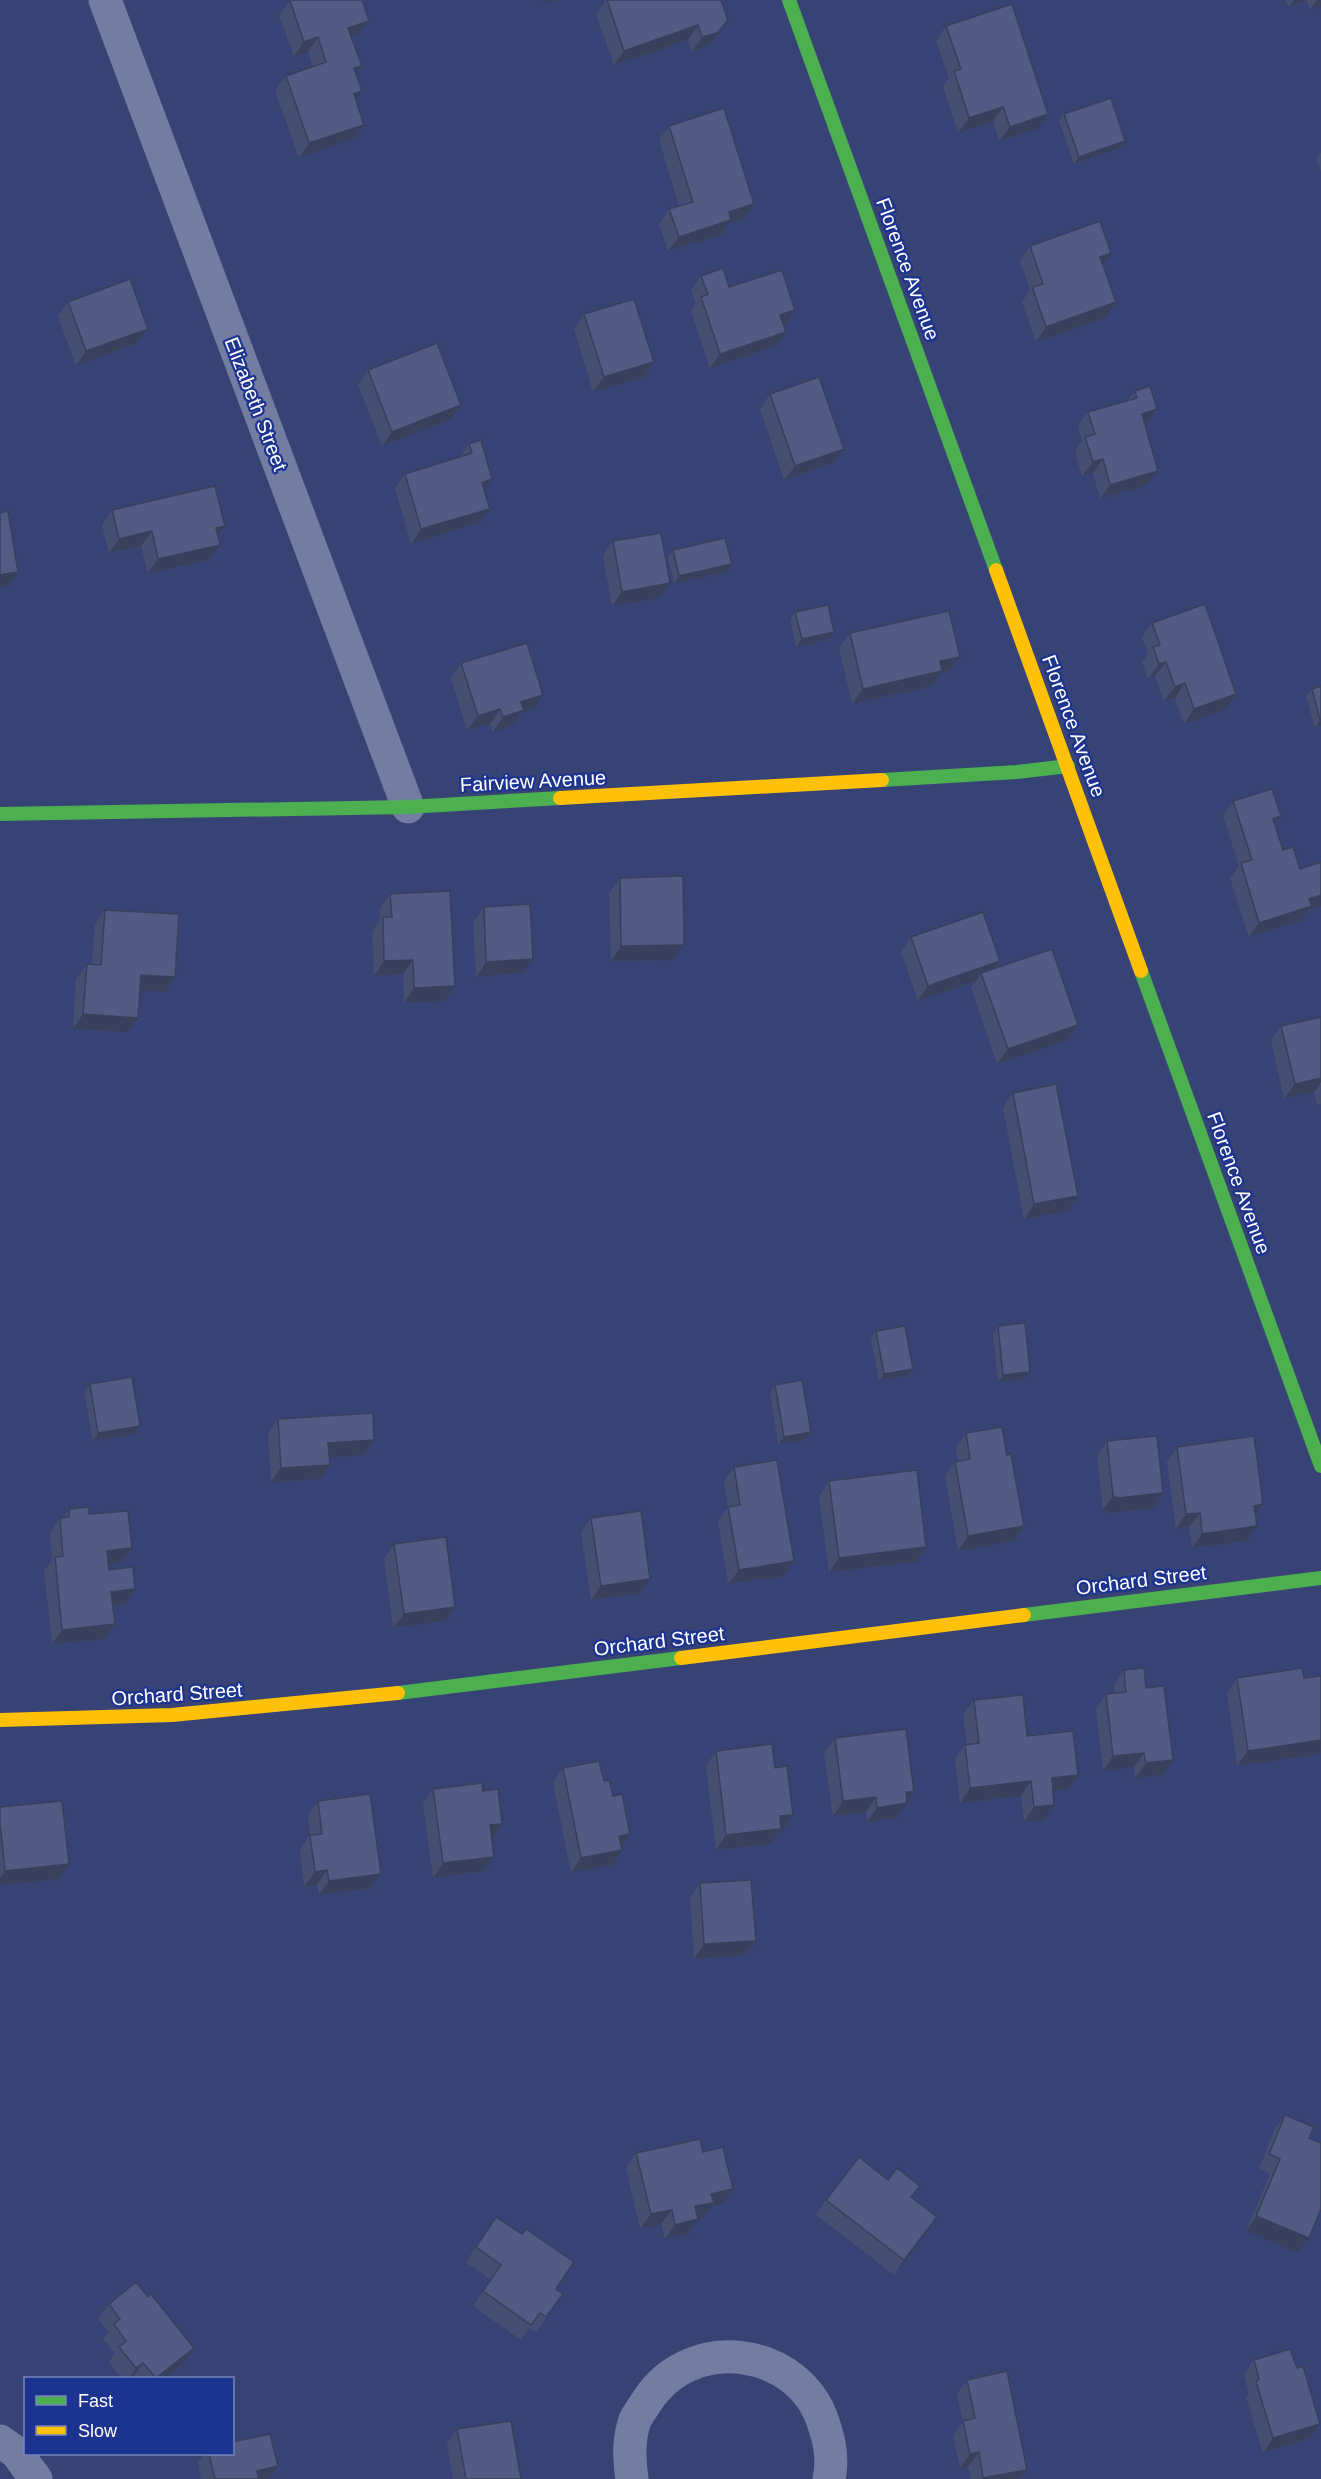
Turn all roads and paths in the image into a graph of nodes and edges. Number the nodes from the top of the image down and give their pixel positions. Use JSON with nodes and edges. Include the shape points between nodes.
{"nodes":[{"id":1,"x":105,"y":0,"type":"edge"},
{"id":2,"x":789,"y":0,"type":"edge"},
{"id":3,"x":1068,"y":766,"type":"junction"},
{"id":4,"x":408,"y":807,"type":"junction"},
{"id":5,"x":0,"y":814,"type":"edge"},
{"id":6,"x":1321,"y":1466,"type":"edge"},
{"id":7,"x":1321,"y":1578,"type":"edge"},
{"id":8,"x":0,"y":1720,"type":"edge"},
{"id":9,"x":0,"y":2440,"type":"edge"},
{"id":10,"x":36,"y":2479,"type":"edge"},
{"id":11,"x":632,"y":2479,"type":"edge"},
{"id":12,"x":829,"y":2479,"type":"edge"}],
"edges":[{"from":1,"to":4,"type":"street","name":"Elizabeth Street"},
{"from":2,"to":3,"type":"street","name":"Florence Avenue"},
{"from":3,"to":4,"type":"street","name":"Fairview Avenue"},
{"from":3,"to":6,"type":"street","name":"Florence Avenue"},
{"from":4,"to":5,"type":"street","name":"Fairview Avenue"},
{"from":7,"to":8,"type":"street","name":"Orchard Street","via":[[320,1702],[172,1715]]},
{"from":9,"to":10,"type":"street","via":[[16,2452]]},
{"from":11,"to":12,"type":"street","via":[[629,2453],[635,2420],[654,2390],[681,2368],[715,2357],[747,2357],[777,2367],[802,2387],[821,2413],[830,2444]]}]}
